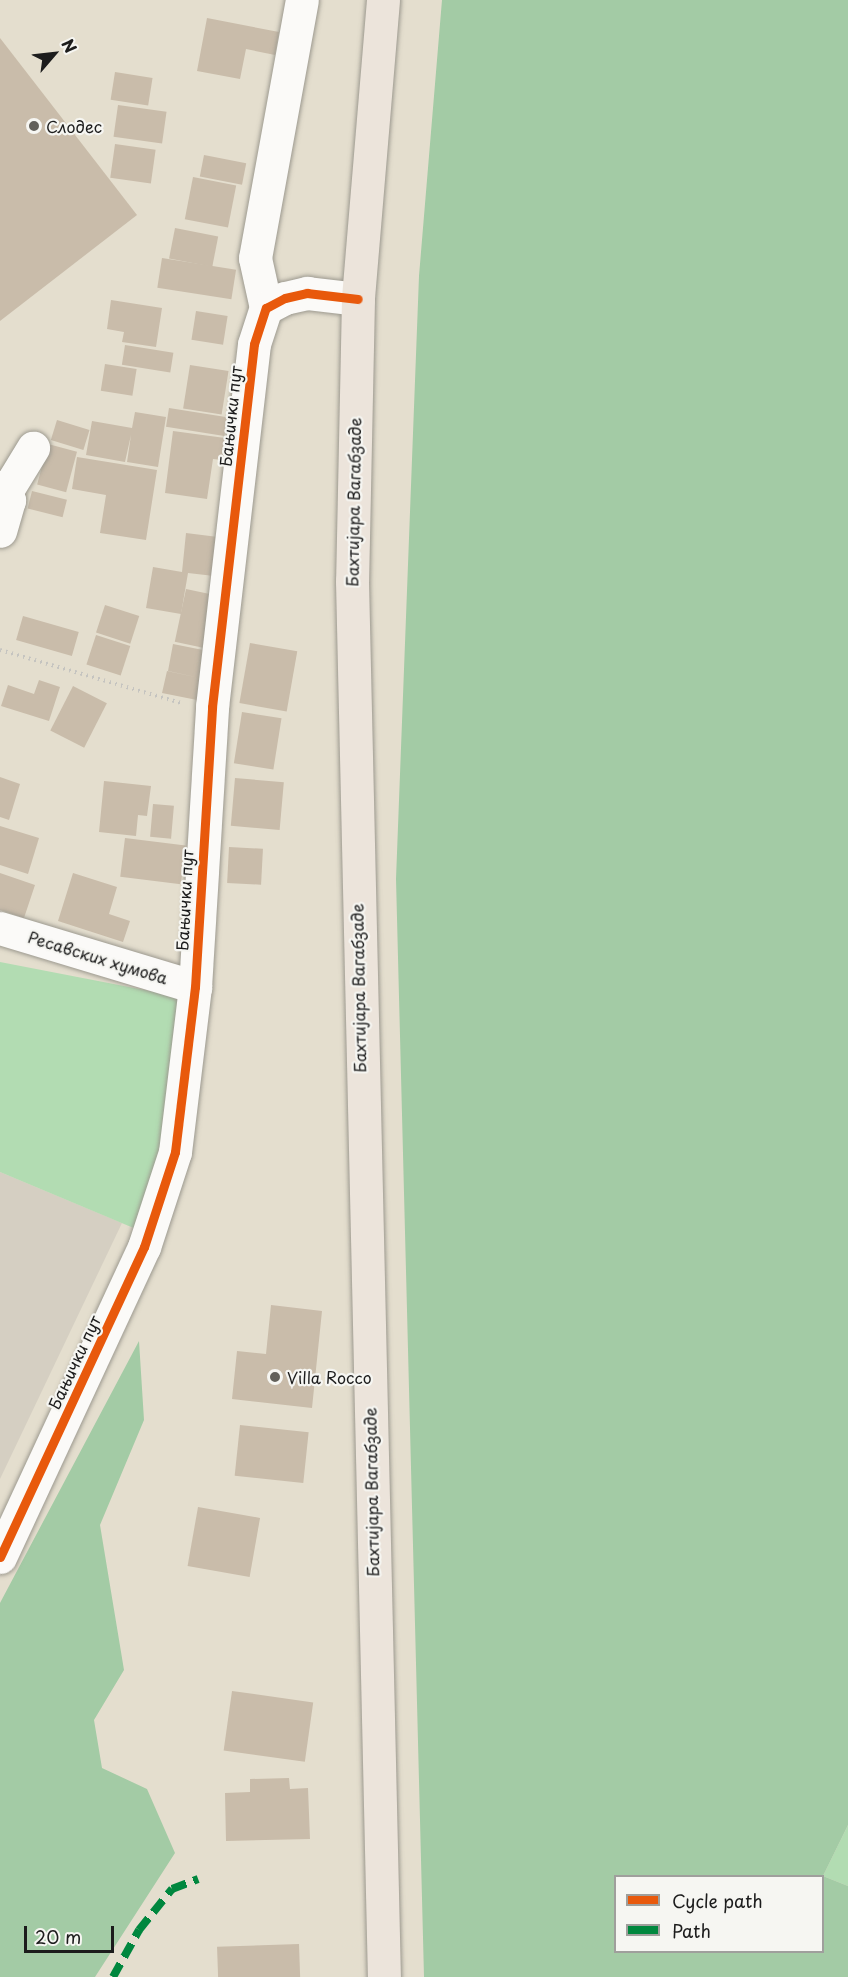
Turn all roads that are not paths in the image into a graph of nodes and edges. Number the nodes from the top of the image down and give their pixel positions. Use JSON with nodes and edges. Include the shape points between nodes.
{"nodes":[{"id":1,"x":302,"y":0,"type":"edge"},
{"id":2,"x":383,"y":0,"type":"edge"},
{"id":3,"x":358,"y":299,"type":"junction"},
{"id":4,"x":266,"y":308,"type":"junction"},
{"id":5,"x":33,"y":448,"type":"dead end"},
{"id":6,"x":3,"y":490,"type":"edge"},
{"id":7,"x":0,"y":531,"type":"edge"},
{"id":8,"x":0,"y":928,"type":"edge"},
{"id":9,"x":195,"y":987,"type":"junction"},
{"id":10,"x":0,"y":1557,"type":"edge"},
{"id":11,"x":384,"y":1977,"type":"edge"}],
"edges":[{"from":1,"to":4,"type":"street","name":"Бањички пут","via":[[255,258]]},
{"from":2,"to":3,"type":"main road","name":"Бахтијара Вагабзаде"},
{"from":3,"to":4,"type":"street","via":[[307,293]]},
{"from":3,"to":11,"type":"main road","name":"Бахтијара Вагабзаде","via":[[353,779]]},
{"from":4,"to":9,"type":"street","name":"Бањички пут","via":[[247,386],[212,707]]},
{"from":5,"to":6,"type":"street"},
{"from":6,"to":7,"type":"street","via":[[9,507]]},
{"from":8,"to":9,"type":"street","name":"Ресавских хумова"},
{"from":9,"to":10,"type":"street","name":"Бањички пут","via":[[175,1152],[160,1202]]}]}
